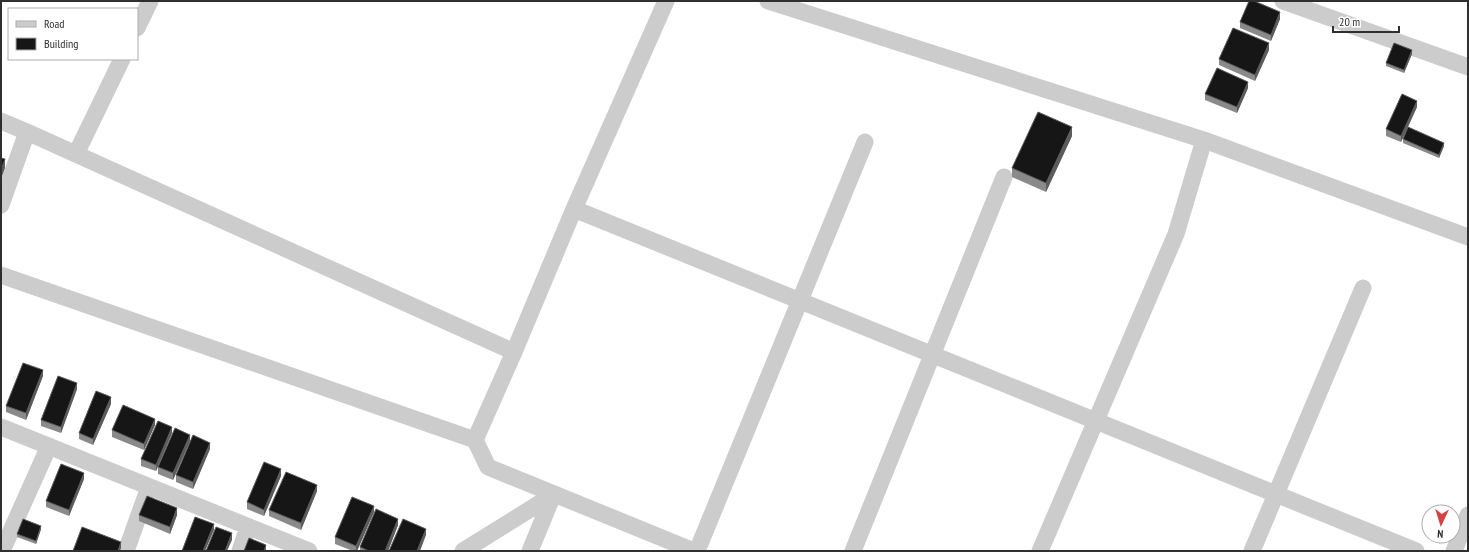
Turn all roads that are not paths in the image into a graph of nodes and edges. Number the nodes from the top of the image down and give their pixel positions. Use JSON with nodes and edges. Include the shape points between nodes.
{"nodes":[{"id":1,"x":150,"y":1,"type":"edge"},
{"id":2,"x":666,"y":1,"type":"edge"},
{"id":3,"x":768,"y":1,"type":"edge"},
{"id":4,"x":1283,"y":1,"type":"edge"},
{"id":5,"x":138,"y":26,"type":"edge"},
{"id":6,"x":122,"y":60,"type":"edge"},
{"id":7,"x":1468,"y":67,"type":"edge"},
{"id":8,"x":1,"y":121,"type":"edge"},
{"id":9,"x":27,"y":132,"type":"junction"},
{"id":10,"x":1204,"y":140,"type":"junction"},
{"id":11,"x":865,"y":142,"type":"dead end"},
{"id":12,"x":76,"y":154,"type":"junction"},
{"id":13,"x":1004,"y":177,"type":"dead end"},
{"id":14,"x":1,"y":205,"type":"edge"},
{"id":15,"x":574,"y":209,"type":"junction"},
{"id":16,"x":1468,"y":237,"type":"edge"},
{"id":17,"x":1,"y":275,"type":"edge"},
{"id":18,"x":1363,"y":288,"type":"dead end"},
{"id":19,"x":799,"y":301,"type":"junction"},
{"id":20,"x":514,"y":352,"type":"junction"},
{"id":21,"x":932,"y":355,"type":"junction"},
{"id":22,"x":1096,"y":421,"type":"junction"},
{"id":23,"x":1,"y":427,"type":"edge"},
{"id":24,"x":475,"y":440,"type":"junction"},
{"id":25,"x":49,"y":446,"type":"junction"},
{"id":26,"x":149,"y":487,"type":"junction"},
{"id":27,"x":553,"y":494,"type":"junction"},
{"id":28,"x":1276,"y":494,"type":"junction"},
{"id":29,"x":1468,"y":516,"type":"edge"},
{"id":30,"x":248,"y":527,"type":"junction"},
{"id":31,"x":2,"y":551,"type":"edge"},
{"id":32,"x":126,"y":551,"type":"edge"},
{"id":33,"x":240,"y":551,"type":"edge"},
{"id":34,"x":309,"y":551,"type":"edge"},
{"id":35,"x":463,"y":551,"type":"edge"},
{"id":36,"x":530,"y":551,"type":"edge"},
{"id":37,"x":696,"y":551,"type":"edge"},
{"id":38,"x":853,"y":551,"type":"edge"},
{"id":39,"x":1040,"y":551,"type":"edge"},
{"id":40,"x":1252,"y":551,"type":"edge"},
{"id":41,"x":1416,"y":551,"type":"edge"},
{"id":42,"x":1454,"y":551,"type":"edge"}],
"edges":[{"from":1,"to":5,"type":"street"},
{"from":2,"to":15,"type":"street"},
{"from":3,"to":10,"type":"street"},
{"from":4,"to":7,"type":"street"},
{"from":6,"to":12,"type":"street"},
{"from":8,"to":9,"type":"street"},
{"from":9,"to":12,"type":"street"},
{"from":9,"to":14,"type":"street"},
{"from":10,"to":16,"type":"street"},
{"from":10,"to":22,"type":"street","via":[[1176,234]]},
{"from":11,"to":19,"type":"street"},
{"from":12,"to":20,"type":"street"},
{"from":13,"to":21,"type":"street"},
{"from":15,"to":19,"type":"street"},
{"from":15,"to":20,"type":"street"},
{"from":17,"to":24,"type":"street"},
{"from":18,"to":28,"type":"street"},
{"from":19,"to":21,"type":"street"},
{"from":19,"to":37,"type":"street"},
{"from":20,"to":24,"type":"street"},
{"from":21,"to":22,"type":"street"},
{"from":21,"to":38,"type":"street"},
{"from":22,"to":28,"type":"street"},
{"from":22,"to":39,"type":"street"},
{"from":23,"to":25,"type":"street"},
{"from":24,"to":27,"type":"street","via":[[488,467]]},
{"from":25,"to":26,"type":"street"},
{"from":25,"to":31,"type":"street"},
{"from":26,"to":30,"type":"street"},
{"from":26,"to":32,"type":"street"},
{"from":27,"to":35,"type":"street"},
{"from":27,"to":36,"type":"street"},
{"from":27,"to":37,"type":"street"},
{"from":28,"to":40,"type":"street"},
{"from":28,"to":41,"type":"street"},
{"from":29,"to":42,"type":"street"},
{"from":30,"to":33,"type":"street"},
{"from":30,"to":34,"type":"street"}]}
